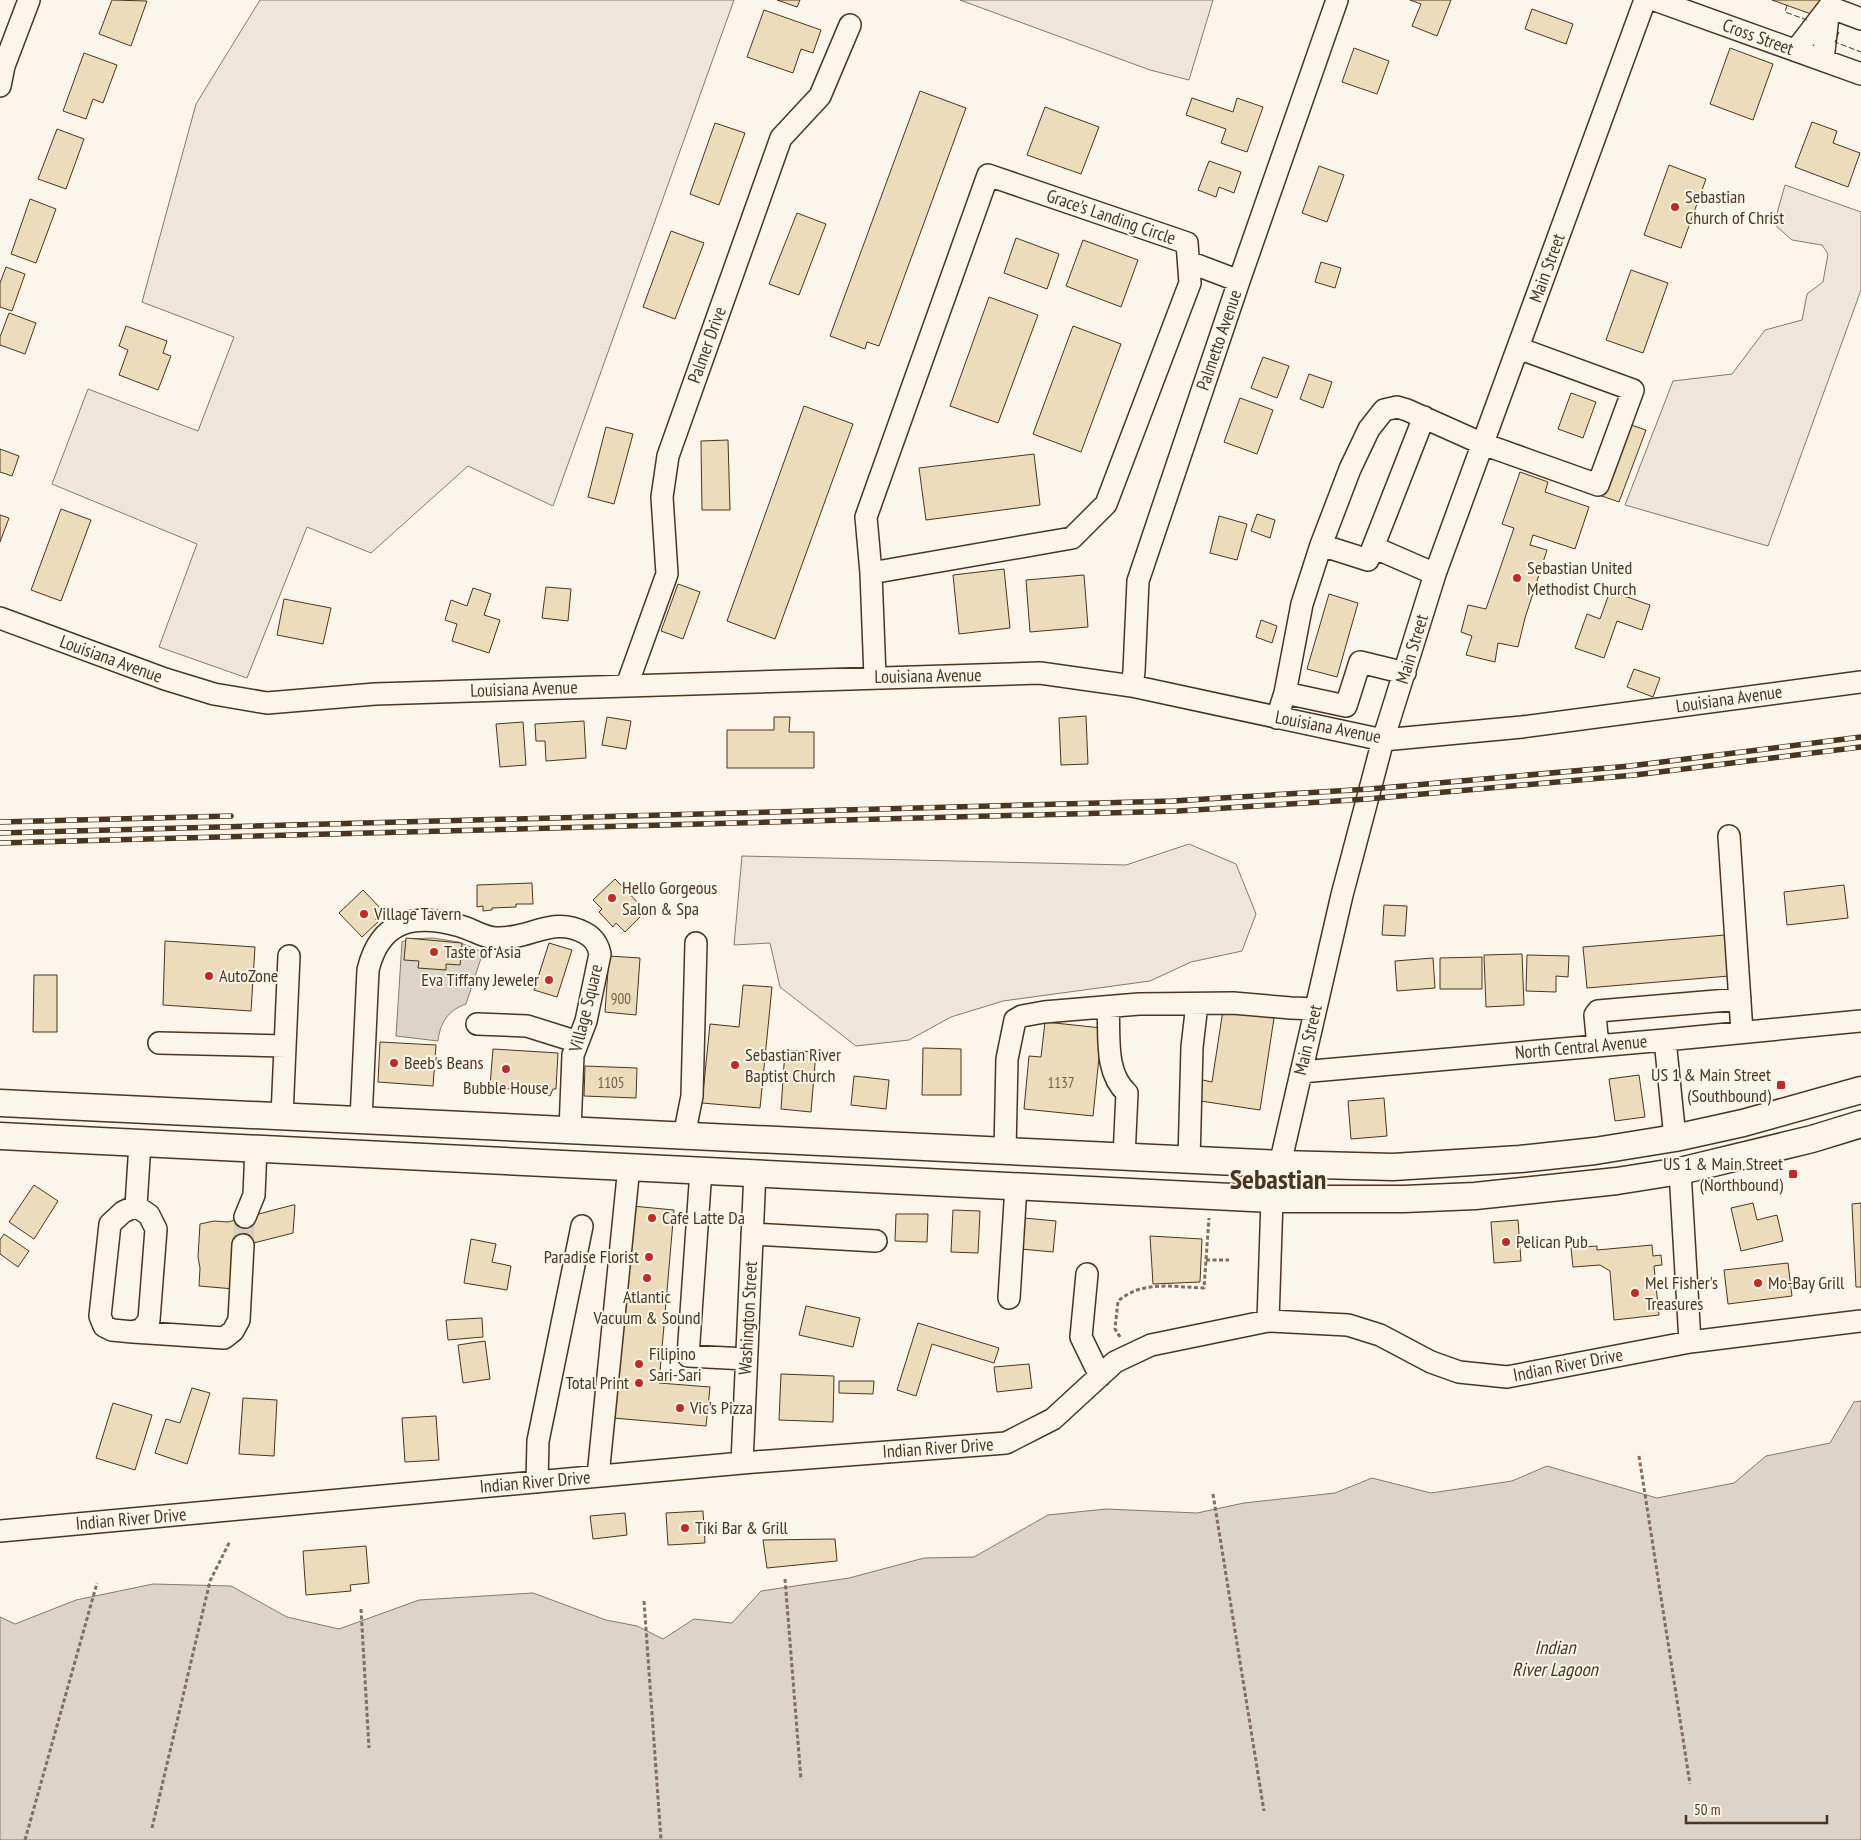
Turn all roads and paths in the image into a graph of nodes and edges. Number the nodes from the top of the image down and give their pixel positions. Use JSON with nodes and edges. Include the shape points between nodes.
{"nodes":[{"id":1,"x":29,"y":0,"type":"edge"},
{"id":2,"x":1337,"y":0,"type":"edge"},
{"id":3,"x":1646,"y":0,"type":"edge"},
{"id":4,"x":1656,"y":0,"type":"edge"},
{"id":5,"x":1828,"y":6,"type":"junction"},
{"id":6,"x":1861,"y":19,"type":"edge"},
{"id":7,"x":850,"y":25,"type":"dead end"},
{"id":8,"x":1796,"y":50,"type":"junction"},
{"id":9,"x":1823,"y":60,"type":"junction"},
{"id":10,"x":1861,"y":74,"type":"edge"},
{"id":11,"x":0,"y":86,"type":"edge"},
{"id":12,"x":1189,"y":262,"type":"junction"},
{"id":13,"x":1238,"y":280,"type":"junction"},
{"id":14,"x":1518,"y":348,"type":"junction"},
{"id":15,"x":1424,"y":417,"type":"junction"},
{"id":16,"x":1483,"y":444,"type":"junction"},
{"id":17,"x":1322,"y":545,"type":"junction"},
{"id":18,"x":1373,"y":547,"type":"junction"},
{"id":19,"x":871,"y":573,"type":"junction"},
{"id":20,"x":1435,"y":574,"type":"junction"},
{"id":21,"x":0,"y":618,"type":"edge"},
{"id":22,"x":1405,"y":672,"type":"junction"},
{"id":23,"x":875,"y":677,"type":"junction"},
{"id":24,"x":1861,"y":682,"type":"edge"},
{"id":25,"x":627,"y":685,"type":"junction"},
{"id":26,"x":1132,"y":686,"type":"junction"},
{"id":27,"x":1285,"y":693,"type":"junction"},
{"id":28,"x":1278,"y":718,"type":"junction"},
{"id":29,"x":1383,"y":740,"type":"junction"},
{"id":30,"x":1728,"y":836,"type":"dead end"},
{"id":31,"x":696,"y":943,"type":"dead end"},
{"id":32,"x":289,"y":956,"type":"dead end"},
{"id":33,"x":1740,"y":999,"type":"junction"},
{"id":34,"x":1197,"y":1004,"type":"junction"},
{"id":35,"x":1108,"y":1007,"type":"junction"},
{"id":36,"x":1315,"y":1008,"type":"junction"},
{"id":37,"x":1861,"y":1021,"type":"edge"},
{"id":38,"x":477,"y":1024,"type":"dead end"},
{"id":39,"x":1742,"y":1032,"type":"junction"},
{"id":40,"x":1665,"y":1040,"type":"junction"},
{"id":41,"x":578,"y":1042,"type":"junction"},
{"id":42,"x":159,"y":1043,"type":"dead end"},
{"id":43,"x":285,"y":1046,"type":"junction"},
{"id":44,"x":1598,"y":1046,"type":"junction"},
{"id":45,"x":1300,"y":1072,"type":"junction"},
{"id":46,"x":1861,"y":1090,"type":"edge"},
{"id":47,"x":0,"y":1103,"type":"edge"},
{"id":48,"x":282,"y":1116,"type":"junction"},
{"id":49,"x":361,"y":1120,"type":"junction"},
{"id":50,"x":1861,"y":1124,"type":"edge"},
{"id":51,"x":570,"y":1130,"type":"junction"},
{"id":52,"x":0,"y":1136,"type":"edge"},
{"id":53,"x":684,"y":1136,"type":"junction"},
{"id":54,"x":1675,"y":1138,"type":"junction"},
{"id":55,"x":140,"y":1142,"type":"junction"},
{"id":56,"x":811,"y":1142,"type":"junction"},
{"id":57,"x":256,"y":1148,"type":"junction"},
{"id":58,"x":1005,"y":1151,"type":"junction"},
{"id":59,"x":1124,"y":1157,"type":"junction"},
{"id":60,"x":1189,"y":1160,"type":"junction"},
{"id":61,"x":1280,"y":1164,"type":"junction"},
{"id":62,"x":632,"y":1166,"type":"junction"},
{"id":63,"x":701,"y":1170,"type":"junction"},
{"id":64,"x":1680,"y":1171,"type":"junction"},
{"id":65,"x":755,"y":1172,"type":"junction"},
{"id":66,"x":1016,"y":1186,"type":"junction"},
{"id":67,"x":1272,"y":1199,"type":"junction"},
{"id":68,"x":136,"y":1206,"type":"junction"},
{"id":69,"x":251,"y":1209,"type":"tunnel mouth"},
{"id":70,"x":1209,"y":1218,"type":"dead end"},
{"id":71,"x":582,"y":1226,"type":"dead end"},
{"id":72,"x":752,"y":1234,"type":"junction"},
{"id":73,"x":876,"y":1241,"type":"dead end"},
{"id":74,"x":248,"y":1244,"type":"tunnel mouth"},
{"id":75,"x":1206,"y":1260,"type":"junction"},
{"id":76,"x":1229,"y":1260,"type":"dead end"},
{"id":77,"x":1087,"y":1274,"type":"dead end"},
{"id":78,"x":1009,"y":1298,"type":"dead end"},
{"id":79,"x":1268,"y":1321,"type":"junction"},
{"id":80,"x":1861,"y":1321,"type":"edge"},
{"id":81,"x":133,"y":1332,"type":"junction"},
{"id":82,"x":1120,"y":1337,"type":"dead end"},
{"id":83,"x":1690,"y":1342,"type":"junction"},
{"id":84,"x":746,"y":1359,"type":"junction"},
{"id":85,"x":1100,"y":1376,"type":"junction"},
{"id":86,"x":1639,"y":1456,"type":"dead end"},
{"id":87,"x":742,"y":1463,"type":"junction"},
{"id":88,"x":598,"y":1476,"type":"junction"},
{"id":89,"x":537,"y":1482,"type":"junction"},
{"id":90,"x":1213,"y":1494,"type":"dead end"},
{"id":91,"x":0,"y":1531,"type":"edge"},
{"id":92,"x":230,"y":1541,"type":"dead end"},
{"id":93,"x":785,"y":1578,"type":"dead end"},
{"id":94,"x":97,"y":1583,"type":"dead end"},
{"id":95,"x":644,"y":1602,"type":"dead end"},
{"id":96,"x":361,"y":1610,"type":"dead end"},
{"id":97,"x":369,"y":1748,"type":"dead end"},
{"id":98,"x":801,"y":1780,"type":"dead end"},
{"id":99,"x":1690,"y":1784,"type":"dead end"},
{"id":100,"x":1264,"y":1811,"type":"dead end"},
{"id":101,"x":152,"y":1828,"type":"dead end"},
{"id":102,"x":25,"y":1840,"type":"edge"},
{"id":103,"x":661,"y":1840,"type":"edge"}],
"edges":[{"from":1,"to":11,"type":"street","via":[[4,66]]},
{"from":2,"to":13,"type":"street","name":"Palmetto Avenue"},
{"from":3,"to":14,"type":"street","name":"Main Street"},
{"from":4,"to":8,"type":"street","name":"Cross Street"},
{"from":5,"to":6,"type":"street"},
{"from":5,"to":8,"type":"street"},
{"from":5,"to":9,"type":"street"},
{"from":7,"to":25,"type":"street","name":"Palmer Drive","via":[[820,96],[781,138],[668,456],[662,497],[667,574]]},
{"from":8,"to":9,"type":"street","name":"Cross Street"},
{"from":9,"to":10,"type":"street","name":"Cross Street"},
{"from":12,"to":13,"type":"street"},
{"from":12,"to":19,"type":"street","name":"Grace's Landing Circle","via":[[1190,283],[1106,504],[1072,538]]},
{"from":12,"to":19,"type":"street","name":"Grace's Landing Circle","via":[[1188,243],[988,175],[866,517]]},
{"from":13,"to":26,"type":"street","name":"Palmetto Avenue","via":[[1138,581]]},
{"from":14,"to":16,"type":"street","name":"Main Street"},
{"from":14,"to":16,"type":"street","via":[[1633,390],[1598,485]]},
{"from":15,"to":16,"type":"street"},
{"from":15,"to":17,"type":"street","via":[[1397,407],[1384,410],[1369,429],[1354,461]]},
{"from":15,"to":18,"type":"street"},
{"from":16,"to":20,"type":"street","name":"Main Street"},
{"from":17,"to":18,"type":"street","via":[[1368,560]]},
{"from":17,"to":27,"type":"street","via":[[1302,604]]},
{"from":18,"to":20,"type":"street"},
{"from":19,"to":23,"type":"street","name":"Grace's Landing Circle"},
{"from":20,"to":22,"type":"street","name":"Main Street"},
{"from":21,"to":25,"type":"street","name":"Louisiana Avenue","via":[[165,679],[214,694],[268,703],[375,694]]},
{"from":22,"to":27,"type":"street","via":[[1360,662],[1346,706]]},
{"from":22,"to":29,"type":"street","name":"Main Street"},
{"from":23,"to":25,"type":"street","name":"Louisiana Avenue"},
{"from":23,"to":26,"type":"street","name":"Louisiana Avenue","via":[[1040,673]]},
{"from":24,"to":29,"type":"street","name":"Louisiana Avenue","via":[[1522,727]]},
{"from":26,"to":28,"type":"street","name":"Louisiana Avenue"},
{"from":27,"to":28,"type":"street"},
{"from":28,"to":29,"type":"street","name":"Louisiana Avenue"},
{"from":29,"to":36,"type":"street","name":"Main Street"},
{"from":30,"to":33,"type":"street"},
{"from":31,"to":53,"type":"street","via":[[692,1096]]},
{"from":32,"to":43,"type":"street"},
{"from":33,"to":39,"type":"street"},
{"from":33,"to":44,"type":"street","via":[[1598,1011],[1595,1015]]},
{"from":34,"to":35,"type":"street"},
{"from":34,"to":36,"type":"street"},
{"from":34,"to":60,"type":"street","via":[[1192,1047]]},
{"from":35,"to":58,"type":"street","via":[[1044,1012],[1015,1020],[1008,1058]]},
{"from":35,"to":59,"type":"street","via":[[1110,1062],[1119,1086],[1127,1093]]},
{"from":36,"to":45,"type":"street","name":"Main Street"},
{"from":37,"to":39,"type":"street","name":"North Central Avenue"},
{"from":38,"to":41,"type":"street","via":[[527,1026]]},
{"from":39,"to":40,"type":"street","name":"North Central Avenue"},
{"from":40,"to":44,"type":"street","name":"North Central Avenue"},
{"from":40,"to":54,"type":"street"},
{"from":41,"to":49,"type":"street","name":"Village Square","via":[[586,1021],[600,954],[597,943],[587,934],[568,925],[523,936],[494,938],[436,921],[407,922],[387,932],[378,942],[368,970]]},
{"from":41,"to":51,"type":"street","name":"Village Square","via":[[573,1055]]},
{"from":42,"to":43,"type":"street"},
{"from":43,"to":48,"type":"street"},
{"from":44,"to":45,"type":"street","name":"North Central Avenue"},
{"from":45,"to":61,"type":"street","name":"Main Street"},
{"from":46,"to":54,"type":"main road"},
{"from":47,"to":48,"type":"main road"},
{"from":48,"to":49,"type":"main road"},
{"from":49,"to":51,"type":"main road"},
{"from":50,"to":64,"type":"main road"},
{"from":51,"to":53,"type":"main road"},
{"from":52,"to":55,"type":"main road"},
{"from":53,"to":56,"type":"main road"},
{"from":53,"to":62,"type":"main road","via":[[667,1153]]},
{"from":54,"to":61,"type":"main road","via":[[1520,1159],[1394,1167]]},
{"from":55,"to":57,"type":"main road"},
{"from":55,"to":68,"type":"street"},
{"from":56,"to":58,"type":"main road"},
{"from":56,"to":65,"type":"main road","via":[[771,1158]]},
{"from":57,"to":62,"type":"main road"},
{"from":57,"to":69,"type":"street"},
{"from":58,"to":59,"type":"main road"},
{"from":59,"to":60,"type":"main road"},
{"from":60,"to":61,"type":"main road"},
{"from":61,"to":67,"type":"street","name":"Main Street"},
{"from":62,"to":63,"type":"main road"},
{"from":62,"to":88,"type":"street"},
{"from":63,"to":65,"type":"main road"},
{"from":63,"to":84,"type":"street","via":[[688,1356]]},
{"from":64,"to":67,"type":"main road","via":[[1565,1188],[1475,1196],[1404,1200]]},
{"from":64,"to":83,"type":"street"},
{"from":65,"to":66,"type":"main road"},
{"from":65,"to":72,"type":"street","name":"Washington Street"},
{"from":66,"to":67,"type":"main road"},
{"from":66,"to":78,"type":"street"},
{"from":67,"to":79,"type":"street","name":"Main Street"},
{"from":68,"to":81,"type":"street","via":[[149,1215],[156,1229],[149,1320],[142,1329]]},
{"from":68,"to":81,"type":"street","via":[[122,1212],[110,1224],[100,1316],[104,1326],[112,1330]]},
{"from":70,"to":75,"type":"path"},
{"from":71,"to":89,"type":"street","via":[[538,1441]]},
{"from":72,"to":73,"type":"street"},
{"from":72,"to":84,"type":"street","name":"Washington Street"},
{"from":74,"to":81,"type":"street","via":[[239,1320],[224,1338]]},
{"from":75,"to":76,"type":"path"},
{"from":75,"to":82,"type":"path","via":[[1204,1288],[1150,1286],[1128,1292],[1118,1301],[1115,1329]]},
{"from":77,"to":85,"type":"street","via":[[1081,1337]]},
{"from":79,"to":83,"type":"street","name":"Indian River Drive","via":[[1348,1325],[1380,1335],[1431,1362],[1460,1372],[1507,1377]]},
{"from":79,"to":85,"type":"street","name":"Indian River Drive","via":[[1151,1345],[1115,1362]]},
{"from":80,"to":83,"type":"street","name":"Indian River Drive"},
{"from":84,"to":87,"type":"street","name":"Washington Street"},
{"from":85,"to":87,"type":"street","name":"Indian River Drive","via":[[1053,1419],[1006,1442]]},
{"from":86,"to":99,"type":"path"},
{"from":87,"to":88,"type":"street","name":"Indian River Drive"},
{"from":88,"to":89,"type":"street","name":"Indian River Drive"},
{"from":89,"to":91,"type":"street","name":"Indian River Drive"},
{"from":90,"to":100,"type":"path"},
{"from":92,"to":101,"type":"path","via":[[210,1581]]},
{"from":93,"to":98,"type":"path"},
{"from":94,"to":102,"type":"path"},
{"from":95,"to":103,"type":"path"},
{"from":96,"to":97,"type":"path"}]}
